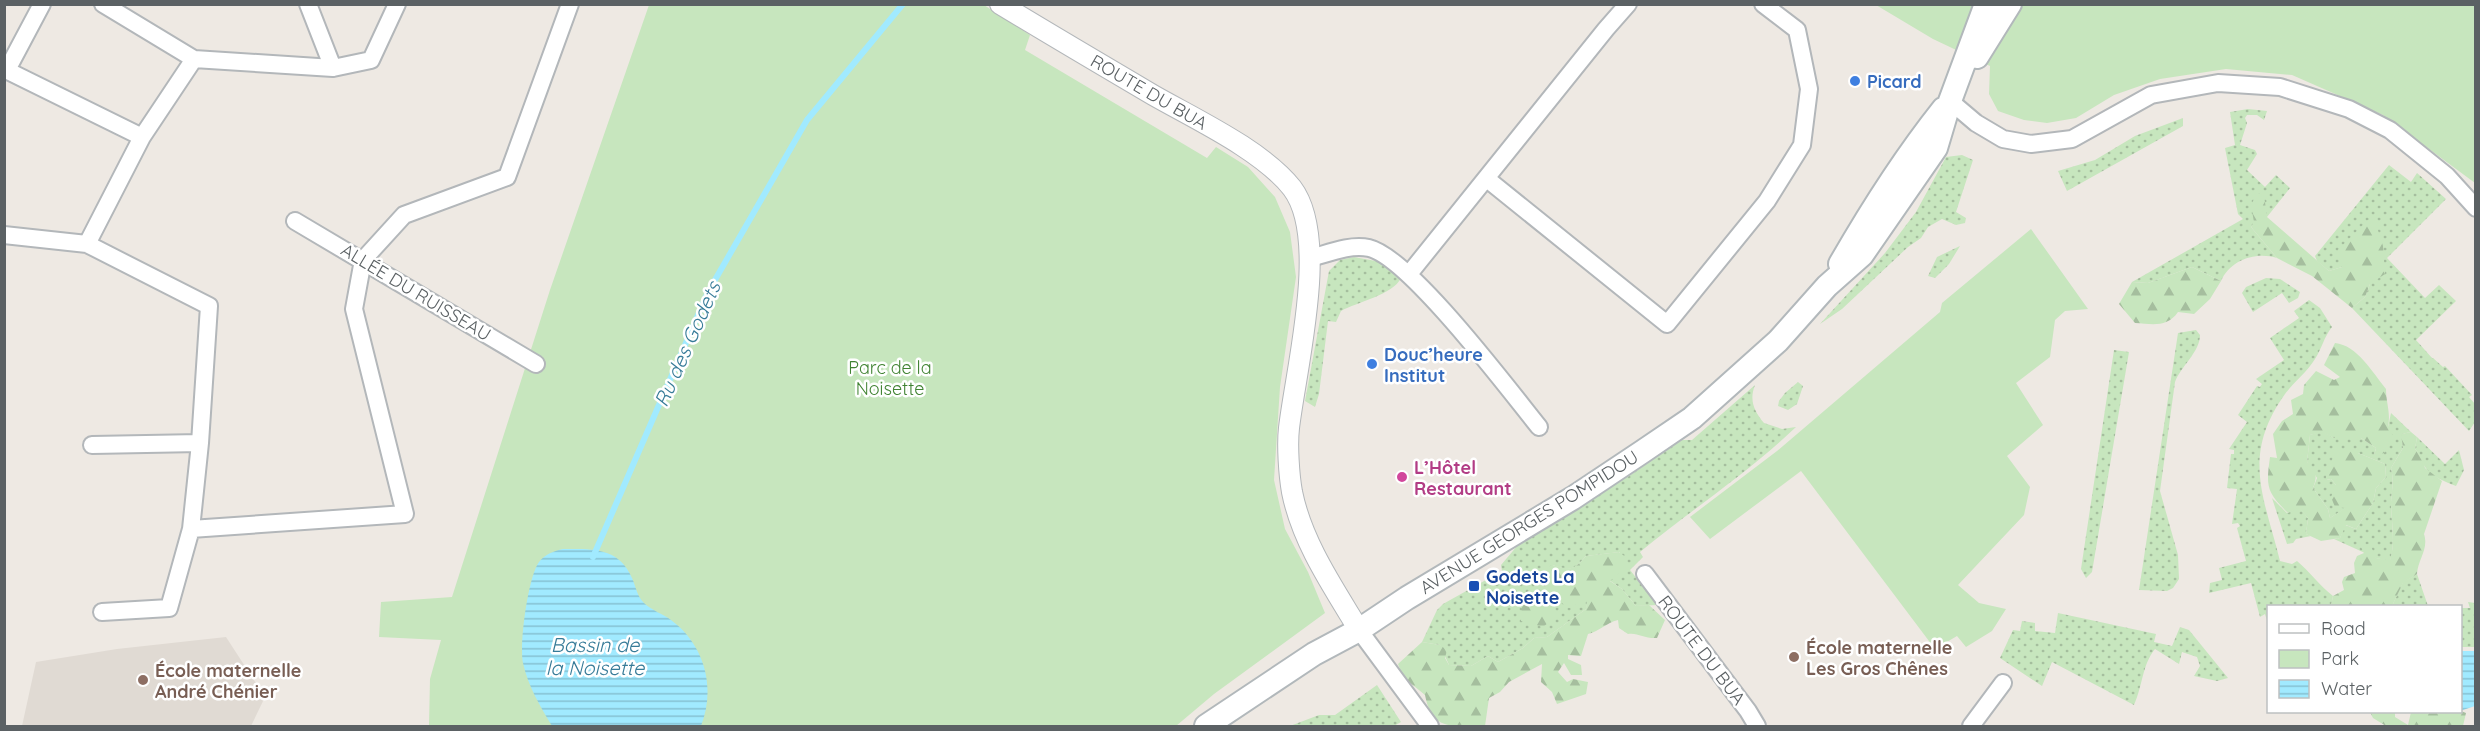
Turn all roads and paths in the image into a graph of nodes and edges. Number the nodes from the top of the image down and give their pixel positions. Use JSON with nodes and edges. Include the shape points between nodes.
{"nodes":[{"id":1,"x":42,"y":4,"type":"edge"},
{"id":2,"x":103,"y":4,"type":"edge"},
{"id":3,"x":308,"y":4,"type":"edge"},
{"id":4,"x":398,"y":4,"type":"edge"},
{"id":5,"x":570,"y":4,"type":"edge"},
{"id":6,"x":1000,"y":4,"type":"edge"},
{"id":7,"x":1628,"y":4,"type":"edge"},
{"id":8,"x":1763,"y":4,"type":"edge"},
{"id":9,"x":1986,"y":4,"type":"edge"},
{"id":10,"x":2010,"y":4,"type":"edge"},
{"id":11,"x":194,"y":59,"type":"junction"},
{"id":12,"x":333,"y":68,"type":"junction"},
{"id":13,"x":6,"y":70,"type":"edge"},
{"id":14,"x":1950,"y":101,"type":"junction"},
{"id":15,"x":142,"y":137,"type":"junction"},
{"id":16,"x":1487,"y":179,"type":"junction"},
{"id":17,"x":2475,"y":208,"type":"edge"},
{"id":18,"x":295,"y":221,"type":"dead end"},
{"id":19,"x":4,"y":235,"type":"edge"},
{"id":20,"x":87,"y":244,"type":"junction"},
{"id":21,"x":1311,"y":258,"type":"junction"},
{"id":22,"x":363,"y":260,"type":"junction"},
{"id":23,"x":1409,"y":274,"type":"junction"},
{"id":24,"x":536,"y":364,"type":"dead end"},
{"id":25,"x":1539,"y":427,"type":"dead end"},
{"id":26,"x":200,"y":443,"type":"junction"},
{"id":27,"x":92,"y":445,"type":"dead end"},
{"id":28,"x":190,"y":530,"type":"junction"},
{"id":29,"x":1645,"y":574,"type":"dead end"},
{"id":30,"x":102,"y":612,"type":"dead end"},
{"id":31,"x":1359,"y":630,"type":"junction"},
{"id":32,"x":2003,"y":682,"type":"dead end"},
{"id":33,"x":1206,"y":726,"type":"edge"},
{"id":34,"x":1430,"y":726,"type":"edge"},
{"id":35,"x":1757,"y":726,"type":"edge"},
{"id":36,"x":1971,"y":726,"type":"edge"}],
"edges":[{"from":1,"to":13,"type":"street"},
{"from":2,"to":11,"type":"street"},
{"from":3,"to":12,"type":"street"},
{"from":4,"to":12,"type":"street","via":[[371,60]]},
{"from":5,"to":22,"type":"street","via":[[507,177],[404,215]]},
{"from":6,"to":21,"type":"street","name":"ROUTE DU BUA","via":[[1215,130],[1273,169],[1302,206]]},
{"from":7,"to":16,"type":"street"},
{"from":8,"to":16,"type":"street","via":[[1797,30],[1809,89],[1802,145],[1767,201],[1667,324]]},
{"from":9,"to":14,"type":"main road","name":"AVENUE GEORGES POMPIDOU"},
{"from":10,"to":14,"type":"main road","name":"AVENUE GEORGES POMPIDOU"},
{"from":11,"to":12,"type":"street"},
{"from":11,"to":15,"type":"street"},
{"from":13,"to":15,"type":"street"},
{"from":14,"to":17,"type":"street","via":[[2003,139],[2031,144],[2072,139],[2151,95],[2218,83],[2280,87],[2349,109],[2390,130],[2447,176]]},
{"from":14,"to":31,"type":"main road","name":"AVENUE GEORGES POMPIDOU","via":[[1866,219],[1827,286],[1778,342],[1692,418],[1573,498]]},
{"from":15,"to":20,"type":"street"},
{"from":16,"to":23,"type":"street"},
{"from":18,"to":22,"type":"street","name":"ALLÉE DU RUISSEAU"},
{"from":19,"to":20,"type":"street"},
{"from":20,"to":26,"type":"street","via":[[209,306]]},
{"from":21,"to":23,"type":"street","via":[[1351,248],[1369,248],[1387,255]]},
{"from":21,"to":31,"type":"street","name":"ROUTE DU BUA","via":[[1288,431],[1292,491],[1305,535]]},
{"from":22,"to":24,"type":"street","name":"ALLÉE DU RUISSEAU"},
{"from":22,"to":28,"type":"street","via":[[354,309],[405,514]]},
{"from":23,"to":25,"type":"street"},
{"from":26,"to":27,"type":"street"},
{"from":26,"to":28,"type":"street"},
{"from":28,"to":30,"type":"street","via":[[169,608]]},
{"from":29,"to":35,"type":"street","name":"ROUTE DU BUA"},
{"from":31,"to":33,"type":"main road","name":"AVENUE GEORGES POMPIDOU","via":[[1314,654]]},
{"from":31,"to":34,"type":"street"},
{"from":32,"to":36,"type":"street"}]}
